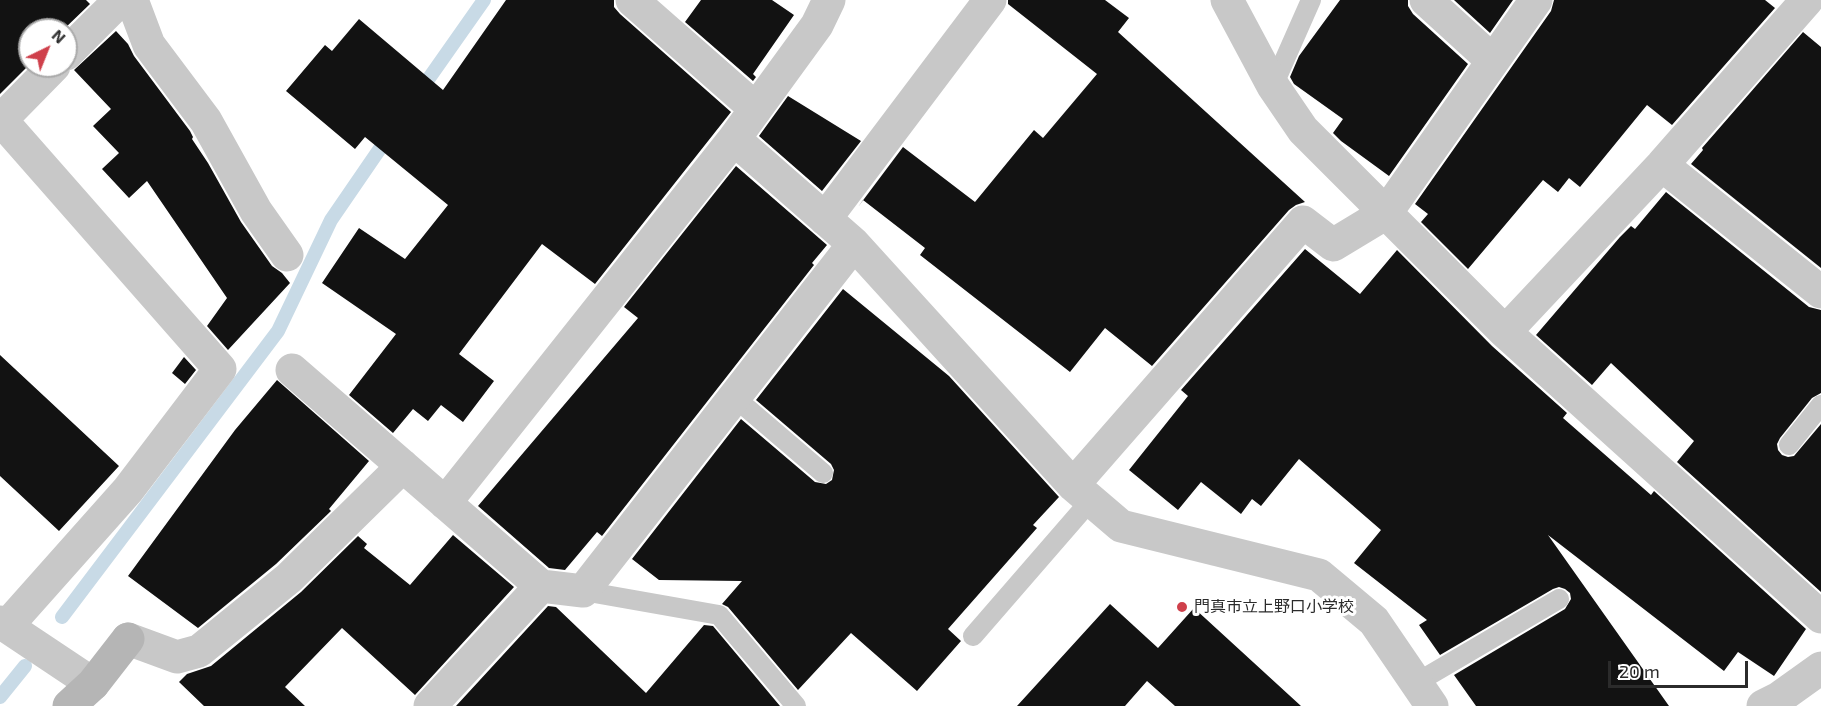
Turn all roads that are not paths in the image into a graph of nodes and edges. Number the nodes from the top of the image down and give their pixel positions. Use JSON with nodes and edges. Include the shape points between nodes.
{"nodes":[{"id":1,"x":120,"y":0,"type":"edge"},
{"id":2,"x":132,"y":0,"type":"edge"},
{"id":3,"x":632,"y":0,"type":"edge"},
{"id":4,"x":829,"y":0,"type":"edge"},
{"id":5,"x":990,"y":0,"type":"edge"},
{"id":6,"x":1227,"y":0,"type":"edge"},
{"id":7,"x":1311,"y":0,"type":"edge"},
{"id":8,"x":1426,"y":0,"type":"edge"},
{"id":9,"x":1536,"y":0,"type":"edge"},
{"id":10,"x":1807,"y":0,"type":"edge"},
{"id":11,"x":78,"y":42,"type":"edge"},
{"id":12,"x":1493,"y":61,"type":"junction"},
{"id":13,"x":42,"y":78,"type":"edge"},
{"id":14,"x":1273,"y":86,"type":"junction"},
{"id":15,"x":756,"y":109,"type":"junction"},
{"id":16,"x":734,"y":139,"type":"junction"},
{"id":17,"x":1662,"y":165,"type":"junction"},
{"id":18,"x":1386,"y":213,"type":"junction"},
{"id":19,"x":825,"y":219,"type":"junction"},
{"id":20,"x":854,"y":244,"type":"junction"},
{"id":21,"x":287,"y":255,"type":"dead end"},
{"id":22,"x":1821,"y":292,"type":"edge"},
{"id":23,"x":1505,"y":332,"type":"junction"},
{"id":24,"x":292,"y":370,"type":"dead end"},
{"id":25,"x":734,"y":398,"type":"junction"},
{"id":26,"x":1821,"y":405,"type":"edge"},
{"id":27,"x":1789,"y":445,"type":"dead end"},
{"id":28,"x":403,"y":466,"type":"junction"},
{"id":29,"x":823,"y":473,"type":"dead end"},
{"id":30,"x":1082,"y":493,"type":"junction"},
{"id":31,"x":445,"y":503,"type":"junction"},
{"id":32,"x":540,"y":586,"type":"junction"},
{"id":33,"x":583,"y":591,"type":"junction"},
{"id":34,"x":1559,"y":599,"type":"dead end"},
{"id":35,"x":1821,"y":617,"type":"edge"},
{"id":36,"x":3,"y":624,"type":"edge"},
{"id":37,"x":974,"y":636,"type":"dead end"},
{"id":38,"x":1821,"y":668,"type":"edge"},
{"id":39,"x":93,"y":684,"type":"junction"},
{"id":40,"x":1424,"y":694,"type":"edge"},
{"id":41,"x":1776,"y":703,"type":"edge"},
{"id":42,"x":69,"y":706,"type":"edge"},
{"id":43,"x":430,"y":706,"type":"edge"},
{"id":44,"x":796,"y":706,"type":"edge"}],
"edges":[{"from":1,"to":11,"type":"street"},
{"from":2,"to":21,"type":"street","via":[[149,45],[206,121],[256,211]]},
{"from":3,"to":15,"type":"street"},
{"from":4,"to":15,"type":"street","via":[[817,25]]},
{"from":5,"to":19,"type":"street"},
{"from":6,"to":14,"type":"street"},
{"from":7,"to":14,"type":"lane"},
{"from":8,"to":12,"type":"street"},
{"from":9,"to":12,"type":"street"},
{"from":10,"to":17,"type":"street"},
{"from":12,"to":18,"type":"street"},
{"from":13,"to":36,"type":"street","via":[[1,120],[219,369],[128,490]]},
{"from":14,"to":18,"type":"street","via":[[1303,130]]},
{"from":15,"to":16,"type":"street"},
{"from":16,"to":19,"type":"street"},
{"from":16,"to":31,"type":"street"},
{"from":17,"to":22,"type":"street"},
{"from":17,"to":23,"type":"street"},
{"from":18,"to":23,"type":"street"},
{"from":18,"to":30,"type":"street","via":[[1333,245],[1303,222]]},
{"from":19,"to":20,"type":"street"},
{"from":20,"to":25,"type":"street"},
{"from":20,"to":30,"type":"street"},
{"from":23,"to":35,"type":"street"},
{"from":24,"to":28,"type":"street"},
{"from":25,"to":29,"type":"lane"},
{"from":25,"to":33,"type":"street"},
{"from":26,"to":27,"type":"lane"},
{"from":28,"to":31,"type":"street"},
{"from":28,"to":39,"type":"street","via":[[289,578],[199,651],[177,657],[128,639]]},
{"from":30,"to":37,"type":"lane"},
{"from":30,"to":40,"type":"street","via":[[1121,526],[1319,574],[1374,621]]},
{"from":31,"to":32,"type":"street"},
{"from":32,"to":33,"type":"street"},
{"from":32,"to":43,"type":"street"},
{"from":33,"to":44,"type":"lane","via":[[719,615]]},
{"from":34,"to":40,"type":"lane"},
{"from":36,"to":39,"type":"street"},
{"from":38,"to":41,"type":"street"},
{"from":39,"to":42,"type":"street"}]}
